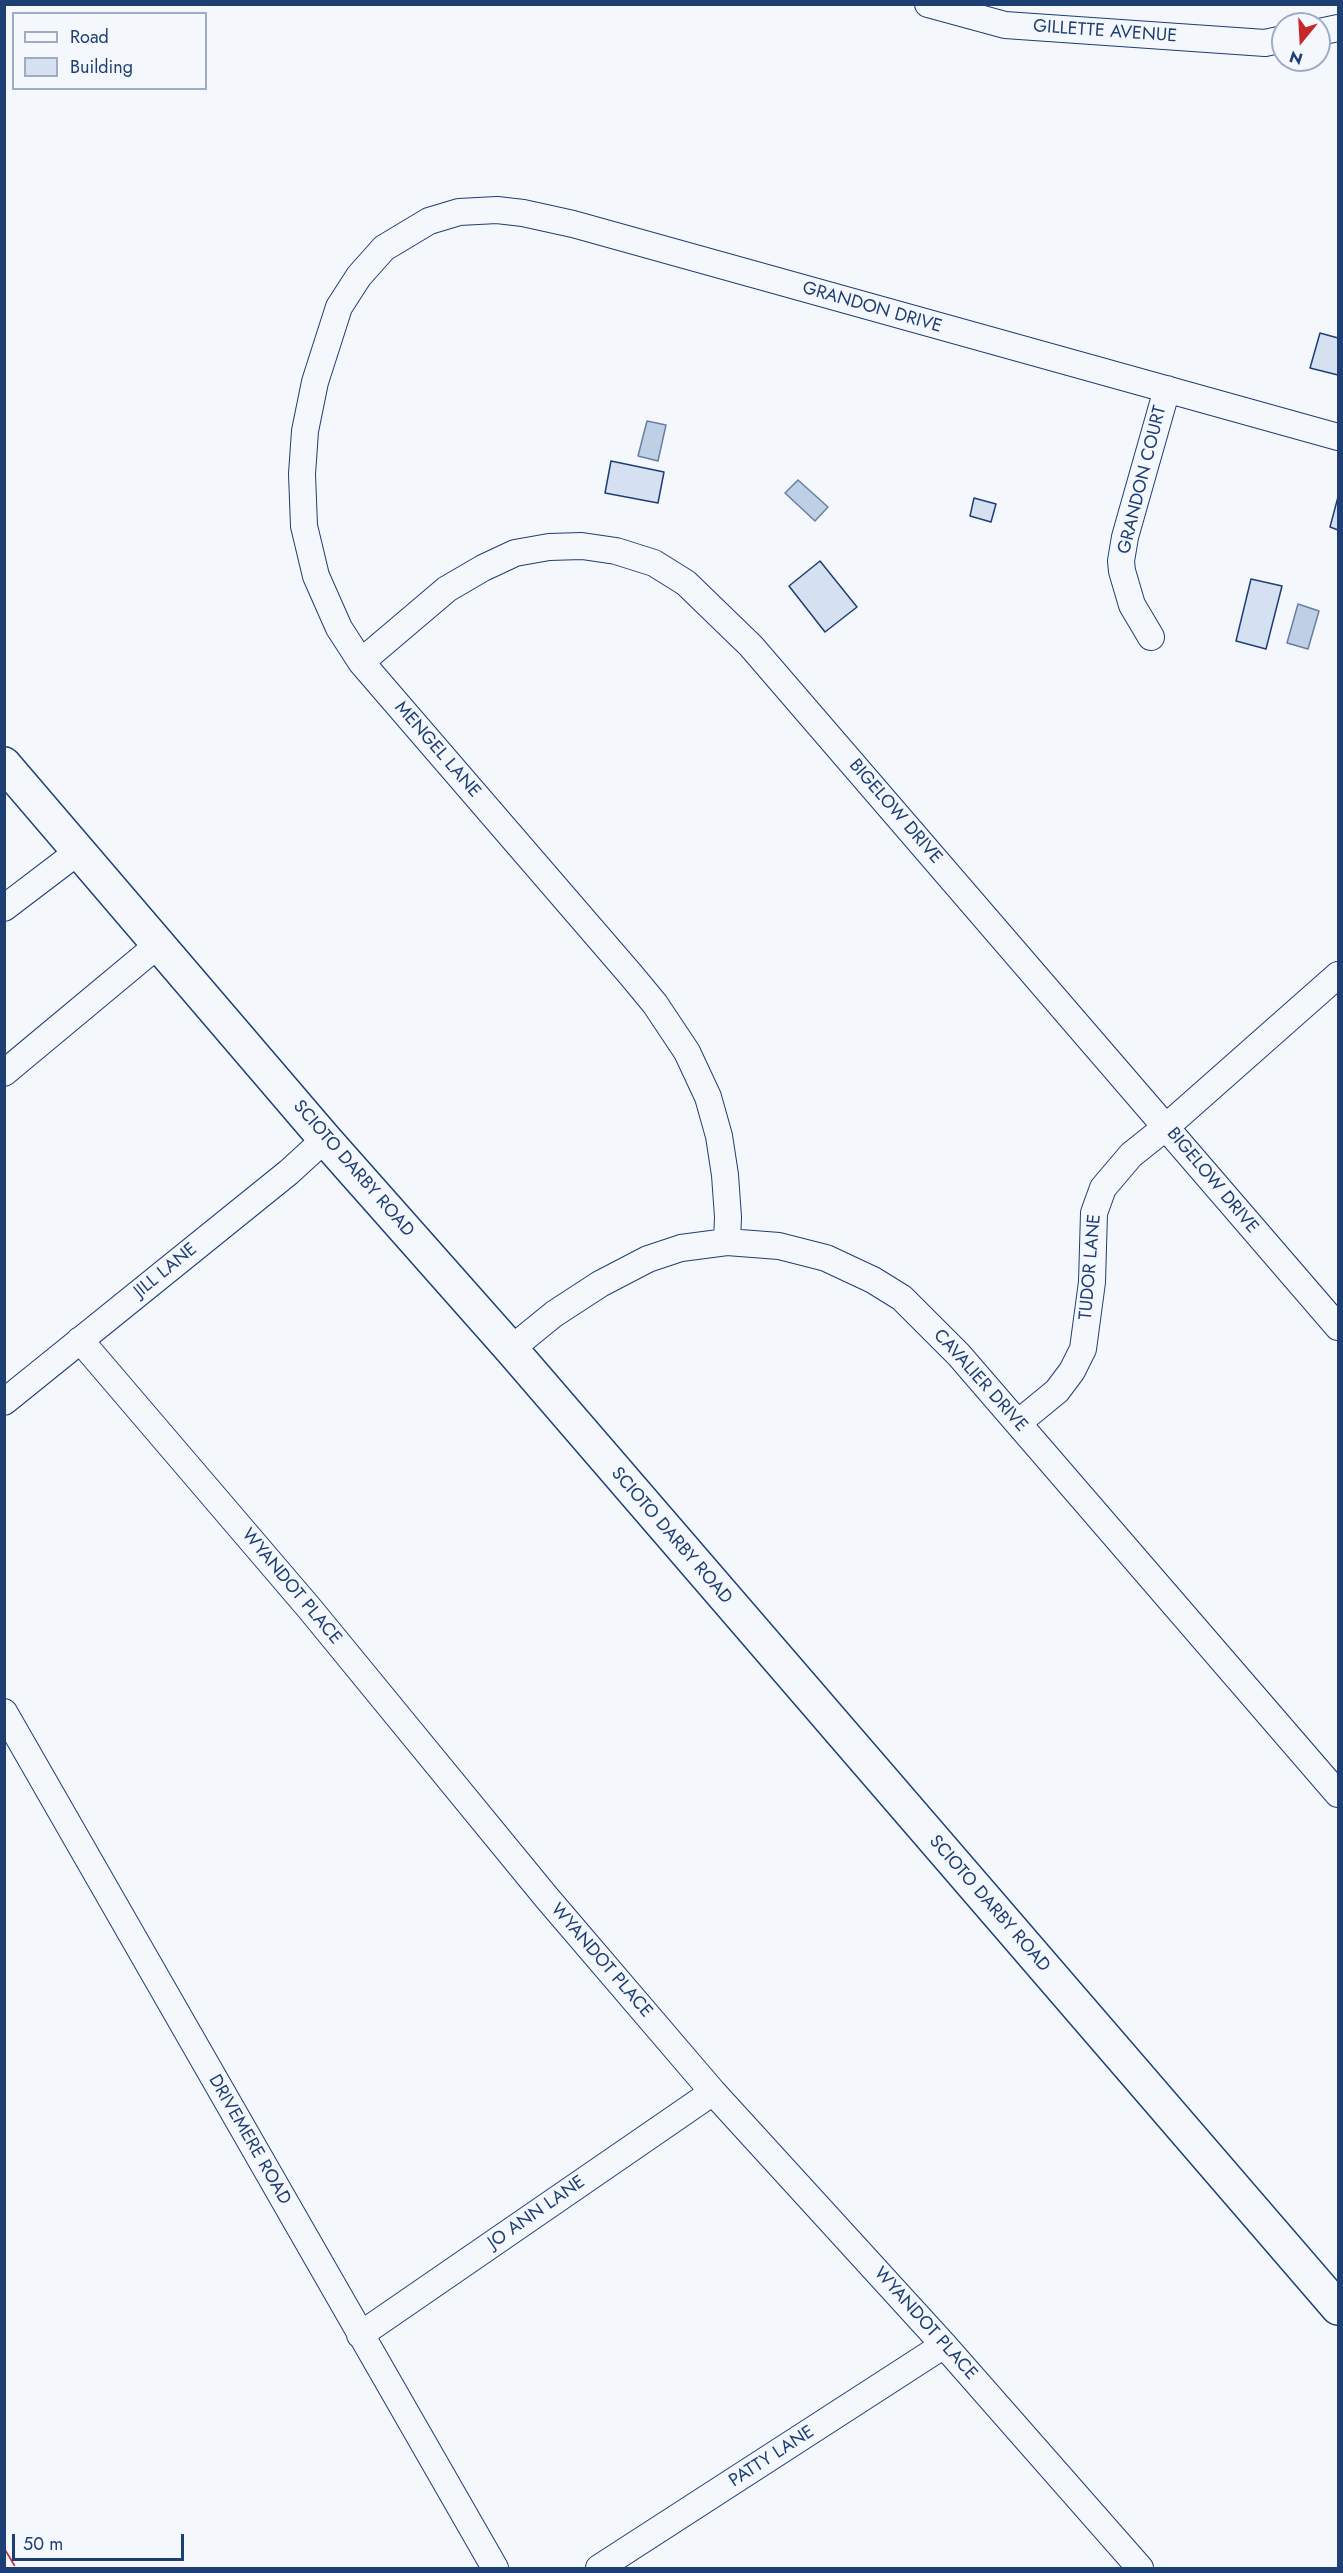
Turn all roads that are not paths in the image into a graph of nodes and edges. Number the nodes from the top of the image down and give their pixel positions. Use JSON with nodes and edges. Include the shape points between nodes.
{"nodes":[{"id":1,"x":928,"y":4,"type":"edge"},
{"id":2,"x":1271,"y":42,"type":"edge"},
{"id":3,"x":405,"y":234,"type":"joint"},
{"id":4,"x":1167,"y":389,"type":"junction"},
{"id":5,"x":1338,"y":437,"type":"edge"},
{"id":6,"x":1151,"y":637,"type":"dead end"},
{"id":7,"x":361,"y":662,"type":"junction"},
{"id":8,"x":4,"y":764,"type":"edge"},
{"id":9,"x":79,"y":851,"type":"junction"},
{"id":10,"x":4,"y":908,"type":"edge"},
{"id":11,"x":159,"y":944,"type":"junction"},
{"id":12,"x":1338,"y":975,"type":"edge"},
{"id":13,"x":4,"y":1073,"type":"edge"},
{"id":14,"x":1166,"y":1127,"type":"junction"},
{"id":15,"x":325,"y":1139,"type":"junction"},
{"id":16,"x":727,"y":1242,"type":"junction"},
{"id":17,"x":1338,"y":1327,"type":"edge"},
{"id":18,"x":80,"y":1340,"type":"junction"},
{"id":19,"x":511,"y":1349,"type":"junction"},
{"id":20,"x":4,"y":1402,"type":"edge"},
{"id":21,"x":1018,"y":1423,"type":"junction"},
{"id":22,"x":4,"y":1712,"type":"edge"},
{"id":23,"x":1338,"y":1794,"type":"edge"},
{"id":24,"x":713,"y":2092,"type":"junction"},
{"id":25,"x":1338,"y":2308,"type":"edge"},
{"id":26,"x":360,"y":2335,"type":"junction"},
{"id":27,"x":944,"y":2344,"type":"junction"},
{"id":28,"x":495,"y":2568,"type":"edge"},
{"id":29,"x":599,"y":2568,"type":"edge"},
{"id":30,"x":1140,"y":2568,"type":"edge"}],
"edges":[{"from":1,"to":2,"type":"street","name":"GILLETTE AVENUE","via":[[1005,25]]},
{"from":3,"to":4,"type":"street","name":"GRANDON DRIVE","via":[[459,212],[524,213]]},
{"from":3,"to":7,"type":"street","name":"MENGEL LANE","via":[[384,248],[358,276],[339,308],[315,382],[305,431],[304,526],[316,576],[339,628]]},
{"from":4,"to":5,"type":"street","name":"GRANDON DRIVE"},
{"from":4,"to":6,"type":"street","name":"GRANDON COURT","via":[[1121,561],[1132,605]]},
{"from":7,"to":14,"type":"street","name":"BIGELOW DRIVE","via":[[447,590],[515,553],[582,546],[654,563],[686,583],[751,646]]},
{"from":7,"to":16,"type":"street","name":"MENGEL LANE","via":[[631,975],[687,1052],[708,1097],[719,1136],[725,1175]]},
{"from":8,"to":9,"type":"main road","name":"SCIOTO DARBY ROAD"},
{"from":9,"to":10,"type":"street"},
{"from":9,"to":11,"type":"main road","name":"SCIOTO DARBY ROAD"},
{"from":11,"to":13,"type":"street"},
{"from":11,"to":15,"type":"main road","name":"SCIOTO DARBY ROAD"},
{"from":12,"to":14,"type":"street","name":"TUDOR LANE"},
{"from":14,"to":17,"type":"street","name":"BIGELOW DRIVE"},
{"from":14,"to":21,"type":"street","name":"TUDOR LANE","via":[[1131,1155],[1103,1188],[1094,1213],[1092,1282],[1083,1349],[1057,1390]]},
{"from":15,"to":18,"type":"street","name":"JILL LANE"},
{"from":15,"to":19,"type":"main road","name":"SCIOTO DARBY ROAD"},
{"from":16,"to":19,"type":"street","name":"CAVALIER DRIVE","via":[[681,1248],[648,1259],[554,1314]]},
{"from":16,"to":21,"type":"street","name":"CAVALIER DRIVE","via":[[779,1246],[826,1258],[902,1298],[959,1355]]},
{"from":18,"to":20,"type":"street","name":"JILL LANE"},
{"from":18,"to":24,"type":"street","name":"WYANDOT PLACE","via":[[303,1600],[547,1898]]},
{"from":19,"to":25,"type":"main road","name":"SCIOTO DARBY ROAD"},
{"from":21,"to":23,"type":"street","name":"CAVALIER DRIVE"},
{"from":22,"to":26,"type":"street","name":"DRIVEMERE ROAD"},
{"from":24,"to":26,"type":"street","name":"JO ANN LANE"},
{"from":24,"to":27,"type":"street","name":"WYANDOT PLACE"},
{"from":26,"to":28,"type":"street","name":"DRIVEMERE ROAD"},
{"from":27,"to":29,"type":"street","name":"PATTY LANE"},
{"from":27,"to":30,"type":"street","name":"WYANDOT PLACE"}]}
